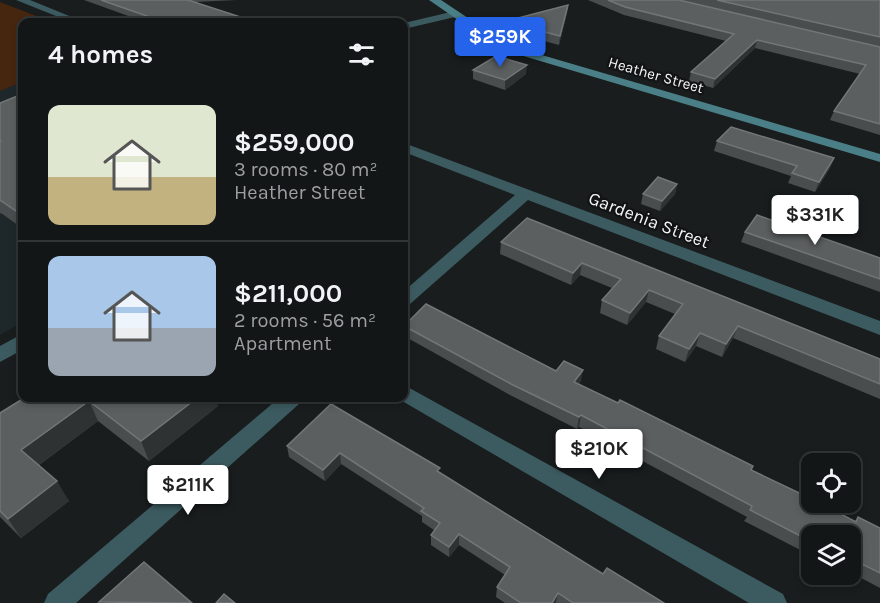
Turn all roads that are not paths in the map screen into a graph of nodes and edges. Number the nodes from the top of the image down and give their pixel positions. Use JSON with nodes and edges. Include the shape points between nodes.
{"nodes":[{"id":1,"x":21,"y":0,"type":"edge"},
{"id":2,"x":434,"y":0,"type":"edge"},
{"id":3,"x":455,"y":14,"type":"junction"},
{"id":4,"x":69,"y":18,"type":"edge"},
{"id":5,"x":408,"y":25,"type":"edge"},
{"id":6,"x":408,"y":149,"type":"edge"},
{"id":7,"x":880,"y":158,"type":"edge"},
{"id":8,"x":525,"y":194,"type":"junction"},
{"id":9,"x":408,"y":296,"type":"edge"},
{"id":10,"x":880,"y":328,"type":"edge"},
{"id":11,"x":18,"y":344,"type":"edge"},
{"id":12,"x":0,"y":355,"type":"edge"},
{"id":13,"x":408,"y":395,"type":"edge"},
{"id":14,"x":287,"y":402,"type":"edge"},
{"id":15,"x":57,"y":603,"type":"edge"},
{"id":16,"x":774,"y":603,"type":"edge"}],
"edges":[{"from":1,"to":4,"type":"street"},
{"from":2,"to":3,"type":"street","name":"Heather Street"},
{"from":3,"to":5,"type":"street"},
{"from":3,"to":7,"type":"street","name":"Heather Street","via":[[491,38],[524,53]]},
{"from":6,"to":8,"type":"street","name":"Gardenia Street"},
{"from":8,"to":9,"type":"street"},
{"from":8,"to":10,"type":"street","name":"Gardenia Street"},
{"from":11,"to":12,"type":"street"},
{"from":13,"to":16,"type":"street"},
{"from":14,"to":15,"type":"street"}]}
